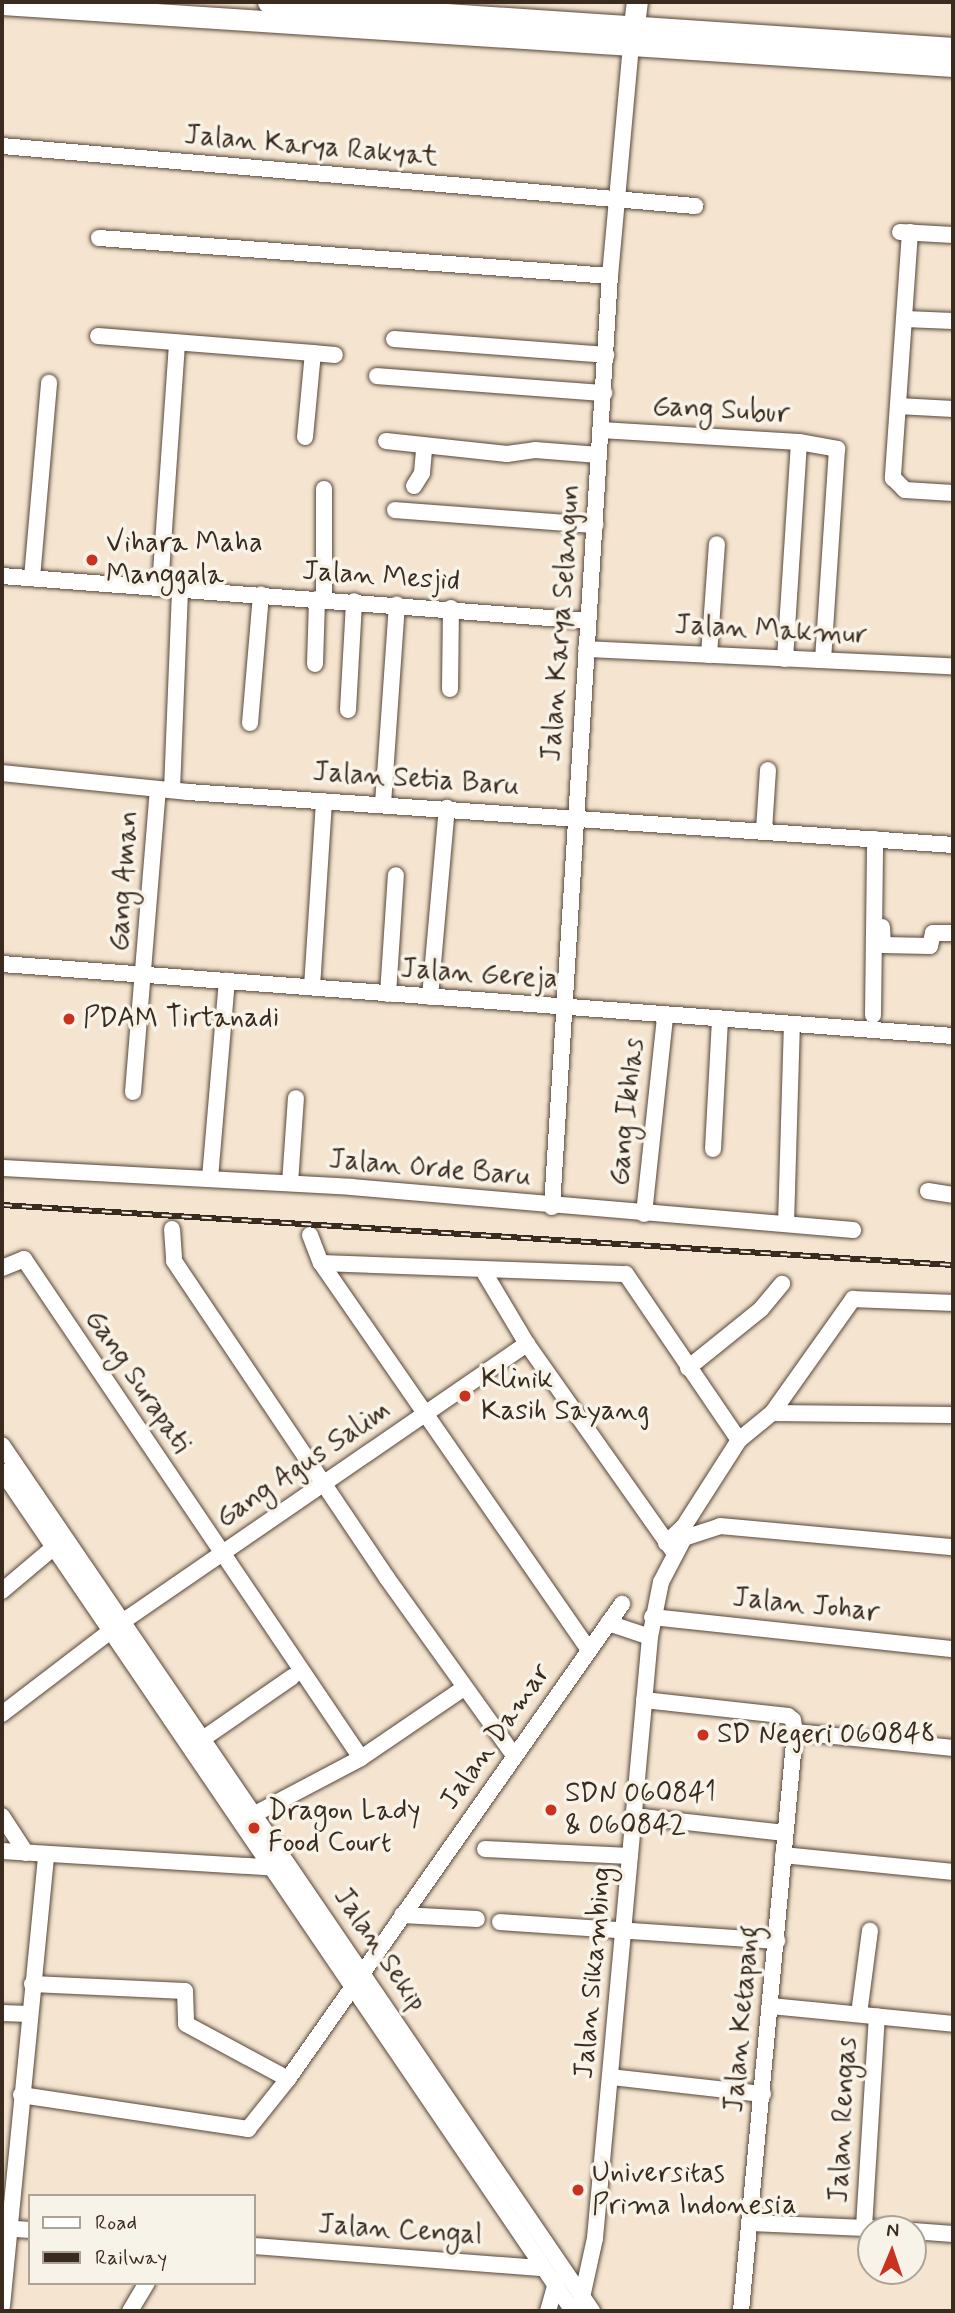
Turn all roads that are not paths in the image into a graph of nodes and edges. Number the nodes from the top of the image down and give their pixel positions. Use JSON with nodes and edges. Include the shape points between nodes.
{"nodes":[{"id":1,"x":268,"y":2,"type":"edge"},
{"id":2,"x":637,"y":2,"type":"edge"},
{"id":3,"x":2,"y":4,"type":"edge"},
{"id":4,"x":121,"y":8,"type":"edge"},
{"id":5,"x":254,"y":12,"type":"edge"},
{"id":6,"x":633,"y":34,"type":"junction"},
{"id":7,"x":953,"y":48,"type":"edge"},
{"id":8,"x":953,"y":66,"type":"edge"},
{"id":9,"x":2,"y":146,"type":"edge"},
{"id":10,"x":616,"y":197,"type":"junction"},
{"id":11,"x":695,"y":206,"type":"dead end"},
{"id":12,"x":953,"y":235,"type":"edge"},
{"id":13,"x":99,"y":238,"type":"dead end"},
{"id":14,"x":610,"y":276,"type":"junction"},
{"id":15,"x":905,"y":318,"type":"junction"},
{"id":16,"x":953,"y":321,"type":"edge"},
{"id":17,"x":98,"y":336,"type":"dead end"},
{"id":18,"x":394,"y":339,"type":"dead end"},
{"id":19,"x":177,"y":343,"type":"junction"},
{"id":20,"x":313,"y":353,"type":"junction"},
{"id":21,"x":335,"y":355,"type":"dead end"},
{"id":22,"x":606,"y":355,"type":"junction"},
{"id":23,"x":377,"y":376,"type":"dead end"},
{"id":24,"x":49,"y":383,"type":"dead end"},
{"id":25,"x":604,"y":393,"type":"junction"},
{"id":26,"x":898,"y":406,"type":"junction"},
{"id":27,"x":953,"y":409,"type":"edge"},
{"id":28,"x":601,"y":430,"type":"junction"},
{"id":29,"x":305,"y":438,"type":"dead end"},
{"id":30,"x":386,"y":441,"type":"dead end"},
{"id":31,"x":799,"y":442,"type":"junction"},
{"id":32,"x":424,"y":448,"type":"junction"},
{"id":33,"x":599,"y":455,"type":"junction"},
{"id":34,"x":414,"y":486,"type":"dead end"},
{"id":35,"x":324,"y":489,"type":"dead end"},
{"id":36,"x":953,"y":492,"type":"edge"},
{"id":37,"x":395,"y":510,"type":"dead end"},
{"id":38,"x":596,"y":525,"type":"junction"},
{"id":39,"x":717,"y":544,"type":"dead end"},
{"id":40,"x":2,"y":576,"type":"edge"},
{"id":41,"x":32,"y":578,"type":"junction"},
{"id":42,"x":160,"y":587,"type":"junction"},
{"id":43,"x":180,"y":589,"type":"junction"},
{"id":44,"x":261,"y":594,"type":"junction"},
{"id":45,"x":320,"y":599,"type":"junction"},
{"id":46,"x":354,"y":601,"type":"junction"},
{"id":47,"x":397,"y":604,"type":"junction"},
{"id":48,"x":452,"y":608,"type":"junction"},
{"id":49,"x":588,"y":621,"type":"junction"},
{"id":50,"x":586,"y":649,"type":"junction"},
{"id":51,"x":709,"y":655,"type":"junction"},
{"id":52,"x":785,"y":659,"type":"junction"},
{"id":53,"x":823,"y":660,"type":"junction"},
{"id":54,"x":314,"y":664,"type":"dead end"},
{"id":55,"x":953,"y":666,"type":"edge"},
{"id":56,"x":450,"y":689,"type":"dead end"},
{"id":57,"x":348,"y":710,"type":"dead end"},
{"id":58,"x":250,"y":723,"type":"dead end"},
{"id":59,"x":768,"y":770,"type":"dead end"},
{"id":60,"x":2,"y":773,"type":"edge"},
{"id":61,"x":165,"y":790,"type":"junction"},
{"id":62,"x":324,"y":801,"type":"junction"},
{"id":63,"x":383,"y":804,"type":"junction"},
{"id":64,"x":447,"y":808,"type":"junction"},
{"id":65,"x":576,"y":816,"type":"junction"},
{"id":66,"x":764,"y":830,"type":"junction"},
{"id":67,"x":875,"y":839,"type":"junction"},
{"id":68,"x":953,"y":845,"type":"edge"},
{"id":69,"x":396,"y":875,"type":"dead end"},
{"id":70,"x":874,"y":924,"type":"junction"},
{"id":71,"x":953,"y":933,"type":"edge"},
{"id":72,"x":2,"y":964,"type":"edge"},
{"id":73,"x":144,"y":976,"type":"junction"},
{"id":74,"x":227,"y":982,"type":"junction"},
{"id":75,"x":312,"y":988,"type":"junction"},
{"id":76,"x":388,"y":994,"type":"junction"},
{"id":77,"x":430,"y":997,"type":"junction"},
{"id":78,"x":562,"y":1007,"type":"junction"},
{"id":79,"x":873,"y":1015,"type":"dead end"},
{"id":80,"x":665,"y":1016,"type":"junction"},
{"id":81,"x":720,"y":1020,"type":"junction"},
{"id":82,"x":792,"y":1026,"type":"junction"},
{"id":83,"x":953,"y":1032,"type":"edge"},
{"id":84,"x":133,"y":1092,"type":"dead end"},
{"id":85,"x":296,"y":1098,"type":"dead end"},
{"id":86,"x":713,"y":1149,"type":"dead end"},
{"id":87,"x":2,"y":1168,"type":"edge"},
{"id":88,"x":210,"y":1178,"type":"junction"},
{"id":89,"x":290,"y":1183,"type":"junction"},
{"id":90,"x":928,"y":1191,"type":"dead end"},
{"id":91,"x":953,"y":1195,"type":"edge"},
{"id":92,"x":552,"y":1207,"type":"junction"},
{"id":93,"x":644,"y":1214,"type":"junction"},
{"id":94,"x":786,"y":1224,"type":"junction"},
{"id":95,"x":172,"y":1229,"type":"dead end"},
{"id":96,"x":853,"y":1230,"type":"dead end"},
{"id":97,"x":310,"y":1235,"type":"dead end"},
{"id":98,"x":321,"y":1263,"type":"junction"},
{"id":99,"x":2,"y":1269,"type":"edge"},
{"id":100,"x":484,"y":1272,"type":"junction"},
{"id":101,"x":782,"y":1284,"type":"dead end"},
{"id":102,"x":953,"y":1303,"type":"edge"},
{"id":103,"x":527,"y":1345,"type":"junction"},
{"id":104,"x":688,"y":1368,"type":"junction"},
{"id":105,"x":772,"y":1413,"type":"junction"},
{"id":106,"x":425,"y":1415,"type":"junction"},
{"id":107,"x":953,"y":1415,"type":"edge"},
{"id":108,"x":739,"y":1440,"type":"junction"},
{"id":109,"x":2,"y":1445,"type":"edge"},
{"id":110,"x":2,"y":1471,"type":"edge"},
{"id":111,"x":323,"y":1482,"type":"junction"},
{"id":112,"x":54,"y":1547,"type":"junction"},
{"id":113,"x":953,"y":1547,"type":"edge"},
{"id":114,"x":670,"y":1548,"type":"junction"},
{"id":115,"x":221,"y":1554,"type":"junction"},
{"id":116,"x":2,"y":1591,"type":"edge"},
{"id":117,"x":622,"y":1604,"type":"dead end"},
{"id":118,"x":652,"y":1617,"type":"junction"},
{"id":119,"x":125,"y":1620,"type":"junction"},
{"id":120,"x":608,"y":1623,"type":"junction"},
{"id":121,"x":111,"y":1629,"type":"junction"},
{"id":122,"x":650,"y":1637,"type":"junction"},
{"id":123,"x":953,"y":1649,"type":"edge"},
{"id":124,"x":589,"y":1650,"type":"junction"},
{"id":125,"x":292,"y":1677,"type":"dead end"},
{"id":126,"x":464,"y":1688,"type":"junction"},
{"id":127,"x":644,"y":1700,"type":"junction"},
{"id":128,"x":2,"y":1714,"type":"edge"},
{"id":129,"x":795,"y":1732,"type":"junction"},
{"id":130,"x":204,"y":1738,"type":"junction"},
{"id":131,"x":953,"y":1748,"type":"edge"},
{"id":132,"x":513,"y":1754,"type":"junction"},
{"id":133,"x":361,"y":1758,"type":"junction"},
{"id":134,"x":253,"y":1815,"type":"junction"},
{"id":135,"x":2,"y":1816,"type":"edge"},
{"id":136,"x":633,"y":1816,"type":"junction"},
{"id":137,"x":785,"y":1833,"type":"junction"},
{"id":138,"x":485,"y":1849,"type":"dead end"},
{"id":139,"x":2,"y":1851,"type":"edge"},
{"id":140,"x":26,"y":1853,"type":"junction"},
{"id":141,"x":46,"y":1855,"type":"junction"},
{"id":142,"x":783,"y":1855,"type":"junction"},
{"id":143,"x":630,"y":1856,"type":"junction"},
{"id":144,"x":280,"y":1867,"type":"junction"},
{"id":145,"x":953,"y":1872,"type":"edge"},
{"id":146,"x":402,"y":1915,"type":"junction"},
{"id":147,"x":477,"y":1919,"type":"dead end"},
{"id":148,"x":500,"y":1922,"type":"dead end"},
{"id":149,"x":622,"y":1930,"type":"junction"},
{"id":150,"x":870,"y":1931,"type":"dead end"},
{"id":151,"x":777,"y":1941,"type":"junction"},
{"id":152,"x":357,"y":1979,"type":"junction"},
{"id":153,"x":32,"y":1984,"type":"junction"},
{"id":154,"x":771,"y":2006,"type":"junction"},
{"id":155,"x":2,"y":2013,"type":"edge"},
{"id":156,"x":29,"y":2014,"type":"junction"},
{"id":157,"x":859,"y":2014,"type":"junction"},
{"id":158,"x":877,"y":2016,"type":"junction"},
{"id":159,"x":953,"y":2024,"type":"edge"},
{"id":160,"x":611,"y":2077,"type":"junction"},
{"id":161,"x":288,"y":2079,"type":"junction"},
{"id":162,"x":763,"y":2094,"type":"junction"},
{"id":163,"x":21,"y":2095,"type":"junction"},
{"id":164,"x":458,"y":2109,"type":"junction"},
{"id":165,"x":443,"y":2119,"type":"junction"},
{"id":166,"x":865,"y":2215,"type":"edge"},
{"id":167,"x":751,"y":2223,"type":"junction"},
{"id":168,"x":857,"y":2227,"type":"edge"},
{"id":169,"x":5,"y":2229,"type":"edge"},
{"id":170,"x":28,"y":2230,"type":"edge"},
{"id":171,"x":927,"y":2232,"type":"edge"},
{"id":172,"x":953,"y":2234,"type":"edge"},
{"id":173,"x":256,"y":2246,"type":"edge"},
{"id":174,"x":563,"y":2267,"type":"junction"},
{"id":175,"x":542,"y":2268,"type":"junction"},
{"id":176,"x":146,"y":2285,"type":"edge"},
{"id":177,"x":555,"y":2285,"type":"junction"},
{"id":178,"x":2,"y":2306,"type":"edge"},
{"id":179,"x":582,"y":2308,"type":"edge"},
{"id":180,"x":130,"y":2311,"type":"edge"},
{"id":181,"x":548,"y":2311,"type":"edge"},
{"id":182,"x":741,"y":2311,"type":"edge"}],
"edges":[{"from":1,"to":6,"type":"main road"},
{"from":2,"to":6,"type":"main road"},
{"from":3,"to":4,"type":"main road"},
{"from":4,"to":5,"type":"main road"},
{"from":5,"to":6,"type":"main road"},
{"from":6,"to":7,"type":"main road"},
{"from":6,"to":8,"type":"main road"},
{"from":6,"to":10,"type":"street","name":"Jalan Karya Selangun"},
{"from":9,"to":10,"type":"street","name":"Jalan Karya Rakyat"},
{"from":10,"to":11,"type":"street","name":"Jalan Karya Rakyat"},
{"from":10,"to":14,"type":"street","name":"Jalan Karya Selangun"},
{"from":12,"to":15,"type":"street","via":[[905,232]]},
{"from":13,"to":14,"type":"street"},
{"from":14,"to":22,"type":"street","name":"Jalan Karya Selangun"},
{"from":15,"to":16,"type":"street"},
{"from":15,"to":26,"type":"street"},
{"from":17,"to":19,"type":"street"},
{"from":18,"to":22,"type":"street"},
{"from":19,"to":20,"type":"street"},
{"from":19,"to":42,"type":"street"},
{"from":20,"to":21,"type":"street"},
{"from":20,"to":29,"type":"street"},
{"from":22,"to":25,"type":"street","name":"Jalan Karya Selangun"},
{"from":23,"to":25,"type":"street"},
{"from":24,"to":41,"type":"street"},
{"from":25,"to":28,"type":"street","name":"Jalan Karya Selangun"},
{"from":26,"to":27,"type":"street"},
{"from":26,"to":36,"type":"street","via":[[895,483],[905,490]]},
{"from":28,"to":31,"type":"street","name":"Gang Subur"},
{"from":28,"to":33,"type":"street","name":"Jalan Karya Selangun"},
{"from":30,"to":32,"type":"street"},
{"from":31,"to":52,"type":"street"},
{"from":31,"to":53,"type":"street","name":"Gang Subur","via":[[837,449]]},
{"from":32,"to":33,"type":"street"},
{"from":32,"to":34,"type":"street","via":[[422,473]]},
{"from":33,"to":38,"type":"street","name":"Jalan Karya Selangun"},
{"from":35,"to":45,"type":"street"},
{"from":37,"to":38,"type":"street"},
{"from":38,"to":49,"type":"street","name":"Jalan Karya Selangun"},
{"from":39,"to":51,"type":"street"},
{"from":40,"to":41,"type":"street","name":"Jalan Mesjid"},
{"from":41,"to":42,"type":"street","name":"Jalan Mesjid"},
{"from":42,"to":43,"type":"street","name":"Jalan Mesjid"},
{"from":43,"to":44,"type":"street","name":"Jalan Mesjid"},
{"from":43,"to":61,"type":"street","name":"Gang Aman"},
{"from":44,"to":45,"type":"street","name":"Jalan Mesjid"},
{"from":44,"to":58,"type":"street"},
{"from":45,"to":46,"type":"street","name":"Jalan Mesjid"},
{"from":45,"to":54,"type":"street"},
{"from":46,"to":47,"type":"street","name":"Jalan Mesjid"},
{"from":46,"to":57,"type":"street"},
{"from":47,"to":48,"type":"street","name":"Jalan Mesjid"},
{"from":47,"to":63,"type":"street"},
{"from":48,"to":49,"type":"street","name":"Jalan Mesjid"},
{"from":48,"to":56,"type":"street"},
{"from":49,"to":50,"type":"street","name":"Jalan Karya Selangun"},
{"from":50,"to":51,"type":"street","name":"Jalan Makmur"},
{"from":50,"to":65,"type":"street","name":"Jalan Karya Selangun"},
{"from":51,"to":52,"type":"street","name":"Jalan Makmur"},
{"from":52,"to":53,"type":"street","name":"Jalan Makmur"},
{"from":53,"to":55,"type":"street","name":"Jalan Makmur"},
{"from":59,"to":66,"type":"street"},
{"from":60,"to":61,"type":"street","name":"Jalan Setia Baru"},
{"from":61,"to":62,"type":"street","name":"Jalan Setia Baru"},
{"from":61,"to":73,"type":"street","name":"Gang Aman"},
{"from":62,"to":63,"type":"street","name":"Jalan Setia Baru"},
{"from":62,"to":75,"type":"street"},
{"from":63,"to":64,"type":"street","name":"Jalan Setia Baru"},
{"from":64,"to":65,"type":"street","name":"Jalan Setia Baru"},
{"from":64,"to":77,"type":"street"},
{"from":65,"to":66,"type":"street","name":"Jalan Setia Baru"},
{"from":65,"to":78,"type":"street","name":"Jalan Karya Selangun"},
{"from":66,"to":67,"type":"street","name":"Jalan Setia Baru"},
{"from":67,"to":68,"type":"street","name":"Jalan Setia Baru"},
{"from":67,"to":70,"type":"street"},
{"from":69,"to":76,"type":"street"},
{"from":70,"to":71,"type":"street","via":[[882,926],[883,945],[930,946],[933,933]]},
{"from":70,"to":79,"type":"street"},
{"from":72,"to":73,"type":"street","name":"Jalan Gereja"},
{"from":73,"to":74,"type":"street","name":"Jalan Gereja"},
{"from":73,"to":84,"type":"street","name":"Gang Aman"},
{"from":74,"to":75,"type":"street","name":"Jalan Gereja"},
{"from":74,"to":88,"type":"street"},
{"from":75,"to":76,"type":"street","name":"Jalan Gereja"},
{"from":76,"to":77,"type":"street","name":"Jalan Gereja"},
{"from":77,"to":78,"type":"street","name":"Jalan Gereja"},
{"from":78,"to":80,"type":"street","name":"Jalan Gereja"},
{"from":78,"to":92,"type":"street","name":"Jalan Karya Selangun"},
{"from":80,"to":81,"type":"street","name":"Jalan Gereja"},
{"from":80,"to":93,"type":"street","name":"Gang Ikhlas"},
{"from":81,"to":82,"type":"street","name":"Jalan Gereja"},
{"from":81,"to":86,"type":"street"},
{"from":82,"to":83,"type":"street","name":"Jalan Gereja"},
{"from":82,"to":94,"type":"street"},
{"from":85,"to":89,"type":"street"},
{"from":87,"to":88,"type":"street","name":"Jalan Orde Baru"},
{"from":88,"to":89,"type":"street","name":"Jalan Orde Baru"},
{"from":89,"to":92,"type":"street","name":"Jalan Orde Baru"},
{"from":90,"to":91,"type":"street"},
{"from":92,"to":93,"type":"street","name":"Jalan Orde Baru"},
{"from":93,"to":94,"type":"street","name":"Jalan Orde Baru"},
{"from":94,"to":96,"type":"street","name":"Jalan Orde Baru"},
{"from":95,"to":111,"type":"street","via":[[174,1261]]},
{"from":97,"to":98,"type":"street"},
{"from":98,"to":100,"type":"street"},
{"from":98,"to":106,"type":"street"},
{"from":99,"to":115,"type":"street","name":"Gang Surapati","via":[[24,1259]]},
{"from":100,"to":103,"type":"street"},
{"from":100,"to":104,"type":"street","via":[[626,1274]]},
{"from":101,"to":104,"type":"street","via":[[761,1309]]},
{"from":102,"to":105,"type":"street","via":[[864,1297],[849,1303]]},
{"from":103,"to":106,"type":"street","name":"Gang Agus Salim"},
{"from":103,"to":114,"type":"street"},
{"from":104,"to":108,"type":"street"},
{"from":105,"to":107,"type":"street"},
{"from":105,"to":108,"type":"street"},
{"from":106,"to":111,"type":"street","name":"Gang Agus Salim"},
{"from":106,"to":124,"type":"street"},
{"from":108,"to":114,"type":"street"},
{"from":109,"to":119,"type":"street","name":"Jalan Sekip"},
{"from":110,"to":112,"type":"street","name":"Jalan Sekip"},
{"from":111,"to":115,"type":"street","name":"Gang Agus Salim"},
{"from":111,"to":126,"type":"street"},
{"from":112,"to":116,"type":"street"},
{"from":112,"to":121,"type":"street","name":"Jalan Sekip"},
{"from":113,"to":114,"type":"street","name":"Jalan Sikambing","via":[[720,1526],[687,1536]]},
{"from":114,"to":118,"type":"street","name":"Jalan Sikambing"},
{"from":115,"to":119,"type":"street","name":"Gang Agus Salim"},
{"from":115,"to":133,"type":"street"},
{"from":117,"to":120,"type":"street","name":"Jalan Damar"},
{"from":118,"to":122,"type":"street","name":"Jalan Sikambing"},
{"from":118,"to":123,"type":"street","name":"Jalan Johar"},
{"from":119,"to":121,"type":"street","name":"Gang Agus Salim"},
{"from":119,"to":130,"type":"street","name":"Jalan Sekip"},
{"from":120,"to":122,"type":"street"},
{"from":120,"to":124,"type":"street","name":"Jalan Damar"},
{"from":121,"to":128,"type":"street","name":"Gang Agus Salim"},
{"from":121,"to":144,"type":"street","name":"Jalan Sekip"},
{"from":122,"to":127,"type":"street","name":"Jalan Sikambing"},
{"from":124,"to":132,"type":"street","name":"Jalan Damar"},
{"from":125,"to":130,"type":"street"},
{"from":126,"to":132,"type":"street"},
{"from":126,"to":133,"type":"street"},
{"from":127,"to":129,"type":"street","via":[[788,1716]]},
{"from":127,"to":136,"type":"street","name":"Jalan Sikambing"},
{"from":129,"to":131,"type":"street"},
{"from":129,"to":137,"type":"street","name":"Jalan Ketapang"},
{"from":130,"to":134,"type":"street","name":"Jalan Sekip"},
{"from":132,"to":146,"type":"street","name":"Jalan Damar"},
{"from":133,"to":134,"type":"street"},
{"from":134,"to":144,"type":"street","name":"Jalan Sekip"},
{"from":135,"to":140,"type":"street"},
{"from":136,"to":137,"type":"street"},
{"from":136,"to":143,"type":"street","name":"Jalan Sikambing"},
{"from":137,"to":142,"type":"street","name":"Jalan Ketapang"},
{"from":138,"to":143,"type":"street"},
{"from":139,"to":140,"type":"street"},
{"from":140,"to":141,"type":"street"},
{"from":141,"to":144,"type":"street"},
{"from":141,"to":153,"type":"street"},
{"from":142,"to":145,"type":"street"},
{"from":142,"to":151,"type":"street","name":"Jalan Ketapang"},
{"from":143,"to":149,"type":"street","name":"Jalan Sikambing"},
{"from":144,"to":152,"type":"street","name":"Jalan Sekip"},
{"from":146,"to":147,"type":"street"},
{"from":146,"to":152,"type":"street","name":"Jalan Damar"},
{"from":148,"to":149,"type":"street"},
{"from":149,"to":151,"type":"street"},
{"from":149,"to":160,"type":"street","name":"Jalan Sikambing"},
{"from":150,"to":157,"type":"street"},
{"from":151,"to":154,"type":"street","name":"Jalan Ketapang"},
{"from":152,"to":161,"type":"street","name":"Jalan Damar"},
{"from":152,"to":164,"type":"street","name":"Jalan Sekip"},
{"from":152,"to":165,"type":"street","name":"Jalan Sekip"},
{"from":153,"to":156,"type":"street"},
{"from":153,"to":161,"type":"street","via":[[185,1991],[186,2024]]},
{"from":154,"to":157,"type":"street"},
{"from":154,"to":162,"type":"street","name":"Jalan Ketapang"},
{"from":155,"to":156,"type":"street"},
{"from":156,"to":163,"type":"street"},
{"from":157,"to":158,"type":"street"},
{"from":158,"to":159,"type":"street"},
{"from":158,"to":166,"type":"street","name":"Jalan Rengas"},
{"from":160,"to":162,"type":"street"},
{"from":160,"to":179,"type":"street","name":"Jalan Sikambing","via":[[595,2238]]},
{"from":161,"to":163,"type":"street","name":"Jalan Damar","via":[[242,2131]]},
{"from":162,"to":167,"type":"street","name":"Jalan Ketapang"},
{"from":163,"to":169,"type":"street"},
{"from":164,"to":165,"type":"street"},
{"from":164,"to":174,"type":"street","name":"Jalan Sekip","via":[[498,2176]]},
{"from":165,"to":175,"type":"street","name":"Jalan Sekip"},
{"from":167,"to":168,"type":"street"},
{"from":167,"to":182,"type":"street","name":"Jalan Ketapang"},
{"from":169,"to":170,"type":"street"},
{"from":169,"to":178,"type":"street"},
{"from":171,"to":172,"type":"street"},
{"from":173,"to":175,"type":"street","name":"Jalan Cengal"},
{"from":174,"to":177,"type":"street"},
{"from":174,"to":179,"type":"street","name":"Jalan Sekip"},
{"from":175,"to":177,"type":"street","name":"Jalan Sekip"},
{"from":176,"to":180,"type":"street"},
{"from":177,"to":179,"type":"street","name":"Jalan Sekip"},
{"from":177,"to":181,"type":"street"}]}
